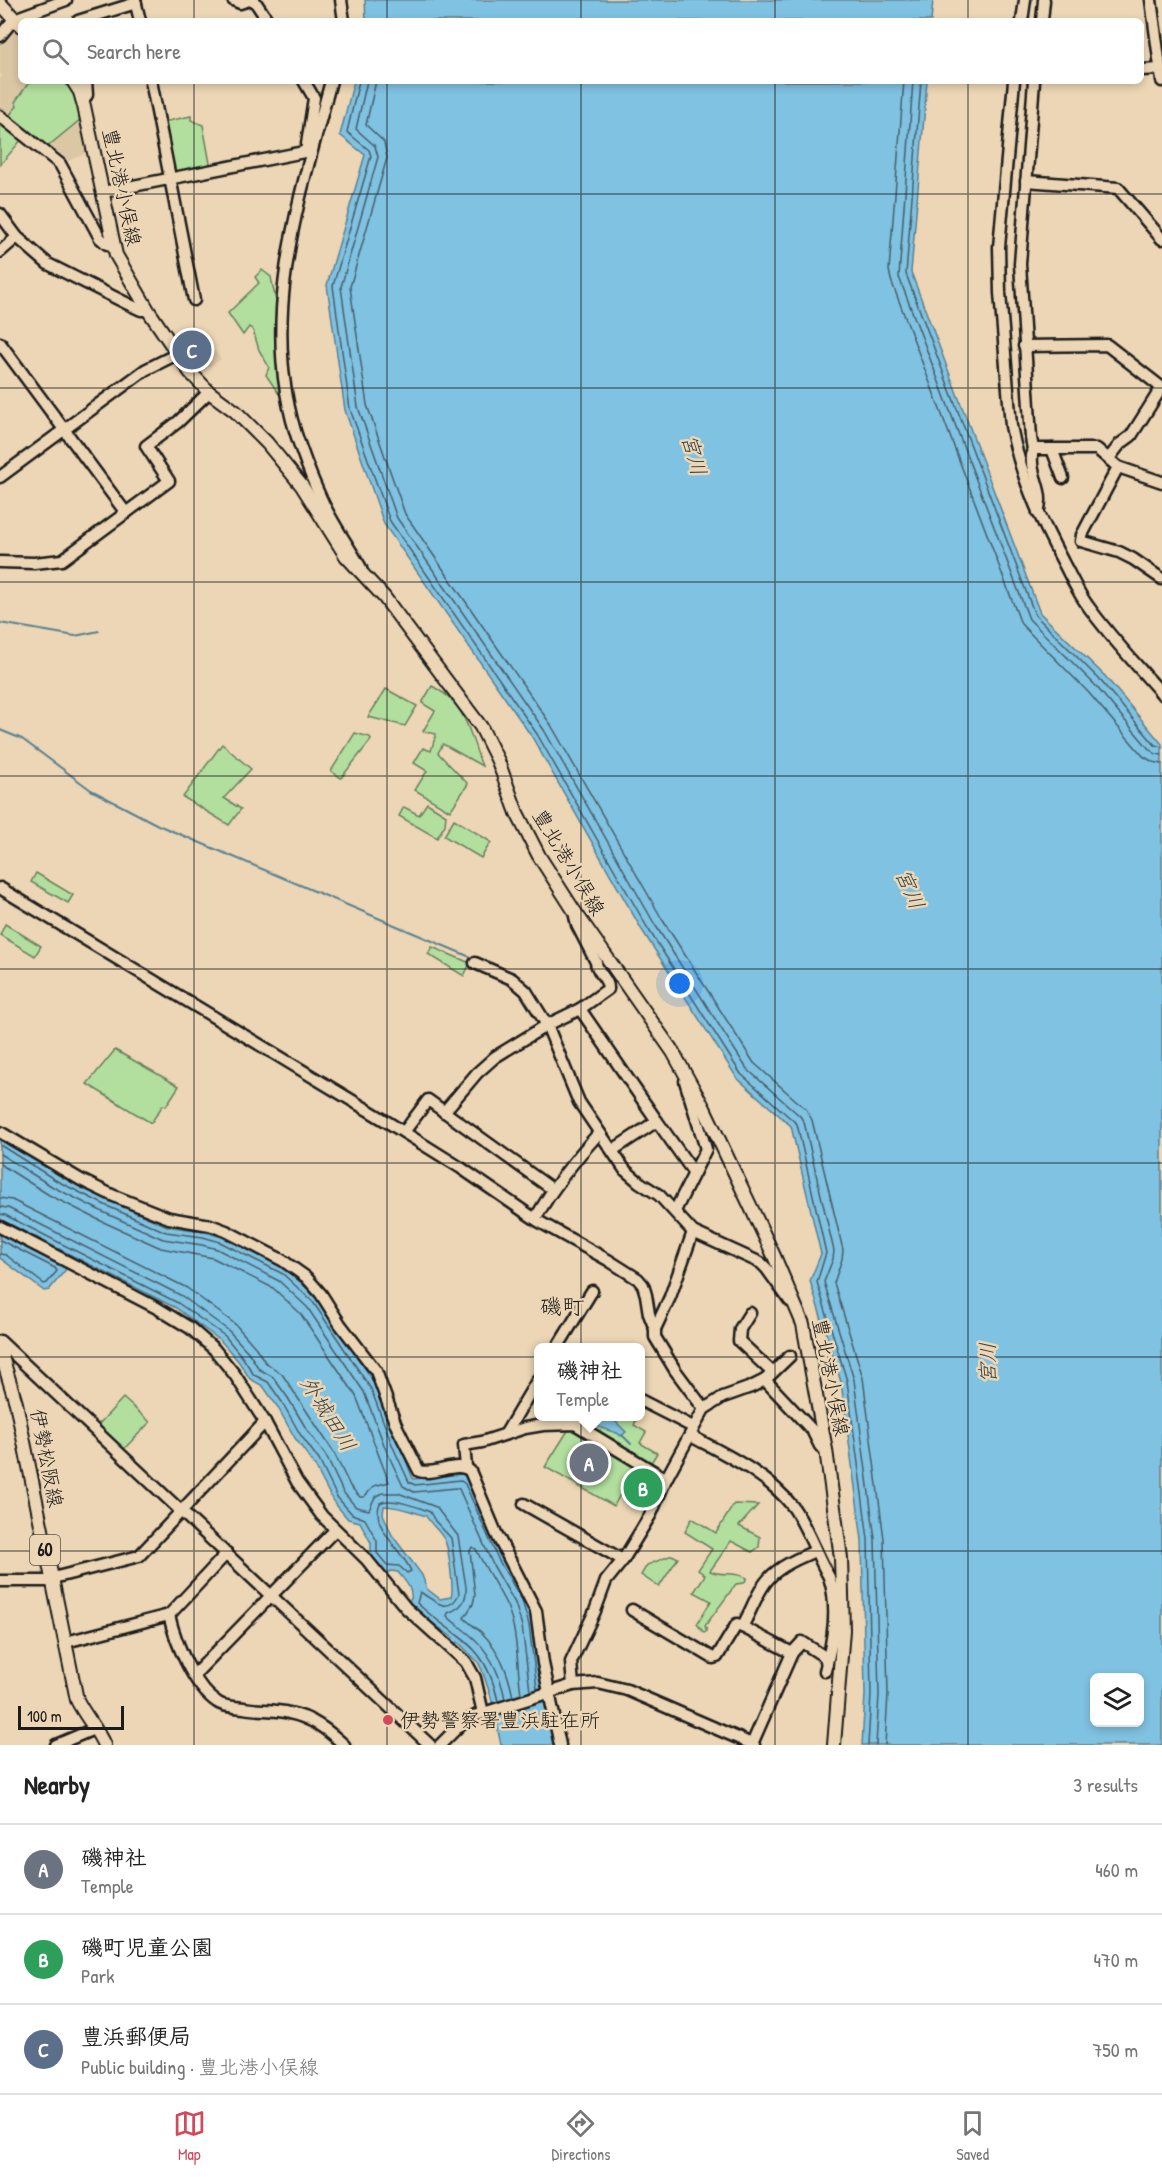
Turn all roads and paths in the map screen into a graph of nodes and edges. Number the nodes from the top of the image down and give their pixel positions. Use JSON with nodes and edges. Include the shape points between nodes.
{"nodes":[{"id":1,"x":66,"y":0,"type":"edge"},
{"id":2,"x":233,"y":0,"type":"edge"},
{"id":3,"x":252,"y":0,"type":"edge"},
{"id":4,"x":341,"y":0,"type":"edge"},
{"id":5,"x":1025,"y":0,"type":"edge"},
{"id":6,"x":1044,"y":0,"type":"edge"},
{"id":7,"x":1151,"y":0,"type":"edge"},
{"id":8,"x":135,"y":1,"type":"edge"},
{"id":9,"x":0,"y":3,"type":"edge"},
{"id":10,"x":28,"y":18,"type":"edge"},
{"id":11,"x":87,"y":18,"type":"edge"},
{"id":12,"x":139,"y":18,"type":"edge"},
{"id":13,"x":266,"y":18,"type":"edge"},
{"id":14,"x":344,"y":18,"type":"edge"},
{"id":15,"x":1022,"y":18,"type":"edge"},
{"id":16,"x":1042,"y":18,"type":"edge"},
{"id":17,"x":18,"y":23,"type":"edge"},
{"id":18,"x":0,"y":36,"type":"edge"},
{"id":19,"x":1161,"y":69,"type":"edge"},
{"id":20,"x":1144,"y":70,"type":"edge"},
{"id":21,"x":1162,"y":81,"type":"edge"},
{"id":22,"x":75,"y":84,"type":"edge"},
{"id":23,"x":86,"y":84,"type":"edge"},
{"id":24,"x":152,"y":84,"type":"edge"},
{"id":25,"x":306,"y":84,"type":"edge"},
{"id":26,"x":330,"y":84,"type":"edge"},
{"id":27,"x":1014,"y":84,"type":"edge"},
{"id":28,"x":1034,"y":84,"type":"edge"},
{"id":29,"x":83,"y":100,"type":"junction"},
{"id":30,"x":0,"y":116,"type":"edge"},
{"id":31,"x":317,"y":134,"type":"junction"},
{"id":32,"x":307,"y":144,"type":"junction"},
{"id":33,"x":170,"y":179,"type":"junction"},
{"id":34,"x":1026,"y":181,"type":"junction"},
{"id":35,"x":103,"y":192,"type":"junction"},
{"id":36,"x":0,"y":214,"type":"edge"},
{"id":37,"x":17,"y":237,"type":"junction"},
{"id":38,"x":1162,"y":239,"type":"edge"},
{"id":39,"x":113,"y":245,"type":"junction"},
{"id":40,"x":0,"y":252,"type":"edge"},
{"id":41,"x":194,"y":300,"type":"dead end"},
{"id":42,"x":148,"y":310,"type":"junction"},
{"id":43,"x":0,"y":343,"type":"edge"},
{"id":44,"x":1024,"y":346,"type":"junction"},
{"id":45,"x":177,"y":354,"type":"junction"},
{"id":46,"x":1162,"y":387,"type":"edge"},
{"id":47,"x":209,"y":392,"type":"junction"},
{"id":48,"x":65,"y":429,"type":"junction"},
{"id":49,"x":1052,"y":448,"type":"junction"},
{"id":50,"x":1034,"y":449,"type":"junction"},
{"id":51,"x":1110,"y":457,"type":"junction"},
{"id":52,"x":1118,"y":466,"type":"junction"},
{"id":53,"x":0,"y":477,"type":"edge"},
{"id":54,"x":1063,"y":478,"type":"dead end"},
{"id":55,"x":1162,"y":482,"type":"edge"},
{"id":56,"x":126,"y":513,"type":"junction"},
{"id":57,"x":1038,"y":513,"type":"junction"},
{"id":58,"x":0,"y":562,"type":"edge"},
{"id":59,"x":363,"y":572,"type":"junction"},
{"id":60,"x":1162,"y":579,"type":"edge"},
{"id":61,"x":1162,"y":694,"type":"edge"},
{"id":62,"x":0,"y":888,"type":"edge"},
{"id":63,"x":573,"y":909,"type":"junction"},
{"id":64,"x":475,"y":963,"type":"dead end"},
{"id":65,"x":580,"y":1009,"type":"junction"},
{"id":66,"x":547,"y":1025,"type":"junction"},
{"id":67,"x":680,"y":1063,"type":"junction"},
{"id":68,"x":444,"y":1112,"type":"junction"},
{"id":69,"x":657,"y":1121,"type":"junction"},
{"id":70,"x":0,"y":1132,"type":"edge"},
{"id":71,"x":404,"y":1132,"type":"junction"},
{"id":72,"x":599,"y":1133,"type":"junction"},
{"id":73,"x":613,"y":1150,"type":"junction"},
{"id":74,"x":694,"y":1173,"type":"junction"},
{"id":75,"x":552,"y":1189,"type":"junction"},
{"id":76,"x":675,"y":1211,"type":"junction"},
{"id":77,"x":536,"y":1217,"type":"junction"},
{"id":78,"x":0,"y":1227,"type":"edge"},
{"id":79,"x":693,"y":1232,"type":"junction"},
{"id":80,"x":592,"y":1291,"type":"dead end"},
{"id":81,"x":797,"y":1309,"type":"junction"},
{"id":82,"x":750,"y":1312,"type":"dead end"},
{"id":83,"x":655,"y":1329,"type":"junction"},
{"id":84,"x":0,"y":1341,"type":"edge"},
{"id":85,"x":560,"y":1343,"type":"edge"},
{"id":86,"x":0,"y":1350,"type":"edge"},
{"id":87,"x":790,"y":1356,"type":"dead end"},
{"id":88,"x":768,"y":1376,"type":"junction"},
{"id":89,"x":534,"y":1386,"type":"edge"},
{"id":90,"x":645,"y":1403,"type":"edge"},
{"id":91,"x":704,"y":1409,"type":"junction"},
{"id":92,"x":265,"y":1422,"type":"junction"},
{"id":93,"x":692,"y":1432,"type":"junction"},
{"id":94,"x":506,"y":1433,"type":"junction"},
{"id":95,"x":826,"y":1450,"type":"junction"},
{"id":96,"x":466,"y":1467,"type":"junction"},
{"id":97,"x":666,"y":1479,"type":"junction"},
{"id":98,"x":524,"y":1504,"type":"dead end"},
{"id":99,"x":182,"y":1511,"type":"junction"},
{"id":100,"x":335,"y":1530,"type":"junction"},
{"id":101,"x":815,"y":1551,"type":"junction"},
{"id":102,"x":227,"y":1553,"type":"junction"},
{"id":103,"x":623,"y":1560,"type":"junction"},
{"id":104,"x":0,"y":1581,"type":"edge"},
{"id":105,"x":52,"y":1581,"type":"junction"},
{"id":106,"x":271,"y":1596,"type":"junction"},
{"id":107,"x":632,"y":1610,"type":"dead end"},
{"id":108,"x":169,"y":1615,"type":"junction"},
{"id":109,"x":742,"y":1627,"type":"junction"},
{"id":110,"x":66,"y":1642,"type":"junction"},
{"id":111,"x":792,"y":1653,"type":"junction"},
{"id":112,"x":194,"y":1675,"type":"junction"},
{"id":113,"x":573,"y":1686,"type":"junction"},
{"id":114,"x":548,"y":1693,"type":"junction"},
{"id":115,"x":484,"y":1712,"type":"junction"},
{"id":116,"x":94,"y":1729,"type":"junction"},
{"id":117,"x":56,"y":1745,"type":"edge"},
{"id":118,"x":104,"y":1745,"type":"edge"},
{"id":119,"x":344,"y":1745,"type":"edge"},
{"id":120,"x":430,"y":1745,"type":"edge"},
{"id":121,"x":440,"y":1745,"type":"edge"},
{"id":122,"x":560,"y":1745,"type":"edge"},
{"id":123,"x":753,"y":1745,"type":"edge"},
{"id":124,"x":834,"y":1745,"type":"edge"}],
"edges":[{"from":1,"to":10,"type":"street"},
{"from":2,"to":3,"type":"street"},
{"from":3,"to":13,"type":"street"},
{"from":4,"to":14,"type":"street"},
{"from":5,"to":15,"type":"street"},
{"from":6,"to":16,"type":"street"},
{"from":7,"to":19,"type":"street"},
{"from":8,"to":11,"type":"street"},
{"from":8,"to":12,"type":"street"},
{"from":9,"to":17,"type":"main road"},
{"from":17,"to":18,"type":"street"},
{"from":19,"to":20,"type":"street"},
{"from":19,"to":21,"type":"street"},
{"from":22,"to":29,"type":"main road","name":"豊北港小俣線"},
{"from":23,"to":29,"type":"street"},
{"from":24,"to":33,"type":"street"},
{"from":25,"to":32,"type":"street","via":[[314,98]]},
{"from":26,"to":31,"type":"street"},
{"from":27,"to":57,"type":"street","via":[[999,247],[1000,293],[1011,426]]},
{"from":28,"to":34,"type":"street"},
{"from":29,"to":35,"type":"main road","name":"豊北港小俣線"},
{"from":30,"to":39,"type":"street","via":[[60,164],[100,238]]},
{"from":31,"to":32,"type":"street"},
{"from":31,"to":59,"type":"street","via":[[285,266],[282,355],[299,446],[324,505]]},
{"from":32,"to":33,"type":"street","via":[[304,152]]},
{"from":33,"to":35,"type":"street"},
{"from":33,"to":41,"type":"street"},
{"from":34,"to":38,"type":"street","via":[[1118,188]]},
{"from":34,"to":44,"type":"street","via":[[1020,264]]},
{"from":35,"to":39,"type":"main road","name":"豊北港小俣線"},
{"from":36,"to":37,"type":"street"},
{"from":37,"to":40,"type":"street"},
{"from":37,"to":42,"type":"street","via":[[48,264]]},
{"from":39,"to":42,"type":"main road","name":"豊北港小俣線","via":[[120,265]]},
{"from":42,"to":45,"type":"main road","name":"豊北港小俣線"},
{"from":43,"to":48,"type":"street"},
{"from":44,"to":46,"type":"street","via":[[1107,345]]},
{"from":44,"to":50,"type":"street"},
{"from":45,"to":47,"type":"main road","name":"豊北港小俣線"},
{"from":45,"to":48,"type":"street","via":[[145,370]]},
{"from":46,"to":51,"type":"street","via":[[1131,436]]},
{"from":47,"to":56,"type":"street","via":[[146,446],[169,481]]},
{"from":47,"to":59,"type":"main road","name":"豊北港小俣線","via":[[267,443],[302,486],[346,556]]},
{"from":48,"to":53,"type":"street"},
{"from":48,"to":56,"type":"street"},
{"from":49,"to":50,"type":"street"},
{"from":49,"to":51,"type":"street","via":[[1098,449]]},
{"from":49,"to":54,"type":"street"},
{"from":50,"to":57,"type":"street","via":[[1030,462],[1041,502]]},
{"from":51,"to":52,"type":"street"},
{"from":52,"to":55,"type":"street"},
{"from":52,"to":60,"type":"street","via":[[1081,541],[1119,552]]},
{"from":56,"to":58,"type":"street","via":[[62,560]]},
{"from":57,"to":61,"type":"street","via":[[1088,606]]},
{"from":59,"to":63,"type":"main road","name":"豊北港小俣線","via":[[481,727],[517,813]]},
{"from":62,"to":71,"type":"street"},
{"from":63,"to":65,"type":"street","via":[[596,967],[608,985],[608,989]]},
{"from":63,"to":67,"type":"main road","name":"豊北港小俣線"},
{"from":64,"to":66,"type":"street","via":[[522,987]]},
{"from":65,"to":66,"type":"street"},
{"from":65,"to":69,"type":"street"},
{"from":66,"to":68,"type":"street","via":[[495,1057]]},
{"from":66,"to":72,"type":"street","via":[[571,1086]]},
{"from":67,"to":74,"type":"street","via":[[706,1149]]},
{"from":67,"to":81,"type":"main road","name":"豊北港小俣線"},
{"from":68,"to":71,"type":"street","via":[[428,1100]]},
{"from":68,"to":75,"type":"street"},
{"from":69,"to":73,"type":"street"},
{"from":69,"to":74,"type":"street"},
{"from":70,"to":96,"type":"street","via":[[114,1196],[169,1218],[226,1231],[292,1266],[321,1294],[374,1366],[418,1471]]},
{"from":71,"to":77,"type":"street"},
{"from":72,"to":73,"type":"street"},
{"from":72,"to":75,"type":"street"},
{"from":73,"to":76,"type":"street","via":[[626,1170]]},
{"from":74,"to":76,"type":"street"},
{"from":75,"to":77,"type":"street"},
{"from":76,"to":79,"type":"street"},
{"from":77,"to":83,"type":"street","via":[[638,1279]]},
{"from":78,"to":92,"type":"street","via":[[125,1290],[190,1328],[214,1349]]},
{"from":79,"to":81,"type":"street","via":[[761,1263]]},
{"from":79,"to":83,"type":"street"},
{"from":80,"to":85,"type":"street"},
{"from":81,"to":95,"type":"main road","name":"豊北港小俣線"},
{"from":82,"to":88,"type":"street","via":[[740,1329],[740,1341]]},
{"from":83,"to":91,"type":"street","via":[[664,1353]]},
{"from":84,"to":99,"type":"street"},
{"from":86,"to":105,"type":"main road","name":"伊勢松阪線","number":"60","via":[[16,1403]]},
{"from":87,"to":88,"type":"street"},
{"from":88,"to":91,"type":"street"},
{"from":88,"to":95,"type":"street"},
{"from":89,"to":94,"type":"street"},
{"from":90,"to":93,"type":"street"},
{"from":91,"to":93,"type":"street"},
{"from":92,"to":99,"type":"street"},
{"from":92,"to":100,"type":"street","via":[[297,1482]]},
{"from":93,"to":97,"type":"street"},
{"from":93,"to":101,"type":"street","via":[[775,1488],[794,1509]]},
{"from":94,"to":96,"type":"street","via":[[464,1445]]},
{"from":94,"to":97,"type":"street","via":[[543,1425],[575,1424]]},
{"from":95,"to":124,"type":"main road","name":"豊北港小俣線","via":[[843,1595]]},
{"from":96,"to":114,"type":"street","via":[[536,1611]]},
{"from":97,"to":103,"type":"street","via":[[651,1514]]},
{"from":98,"to":103,"type":"street"},
{"from":99,"to":102,"type":"street"},
{"from":99,"to":105,"type":"street","via":[[139,1556]]},
{"from":100,"to":106,"type":"street"},
{"from":100,"to":115,"type":"street","via":[[368,1560],[406,1608],[466,1662],[475,1678]]},
{"from":101,"to":109,"type":"street","via":[[771,1576]]},
{"from":101,"to":111,"type":"street","via":[[829,1577],[834,1599],[826,1668],[825,1657],[802,1642]]},
{"from":102,"to":106,"type":"street"},
{"from":102,"to":108,"type":"street"},
{"from":103,"to":113,"type":"street","via":[[606,1581],[573,1657]]},
{"from":104,"to":105,"type":"street"},
{"from":105,"to":110,"type":"main road","name":"伊勢松阪線","number":"60"},
{"from":106,"to":112,"type":"street"},
{"from":106,"to":120,"type":"street"},
{"from":107,"to":109,"type":"street","via":[[713,1658],[737,1624]]},
{"from":108,"to":110,"type":"street"},
{"from":108,"to":112,"type":"street","via":[[179,1648]]},
{"from":109,"to":111,"type":"street"},
{"from":110,"to":116,"type":"main road","name":"伊勢松阪線","number":"60","via":[[77,1700]]},
{"from":111,"to":123,"type":"street"},
{"from":112,"to":119,"type":"street","via":[[217,1702],[301,1716],[326,1729]]},
{"from":113,"to":114,"type":"street"},
{"from":113,"to":123,"type":"street","via":[[598,1683],[620,1687]]},
{"from":114,"to":115,"type":"street"},
{"from":114,"to":122,"type":"street"},
{"from":115,"to":121,"type":"street","via":[[468,1719]]},
{"from":116,"to":117,"type":"street"},
{"from":116,"to":118,"type":"main road","name":"伊勢松阪線","number":"60"}]}
